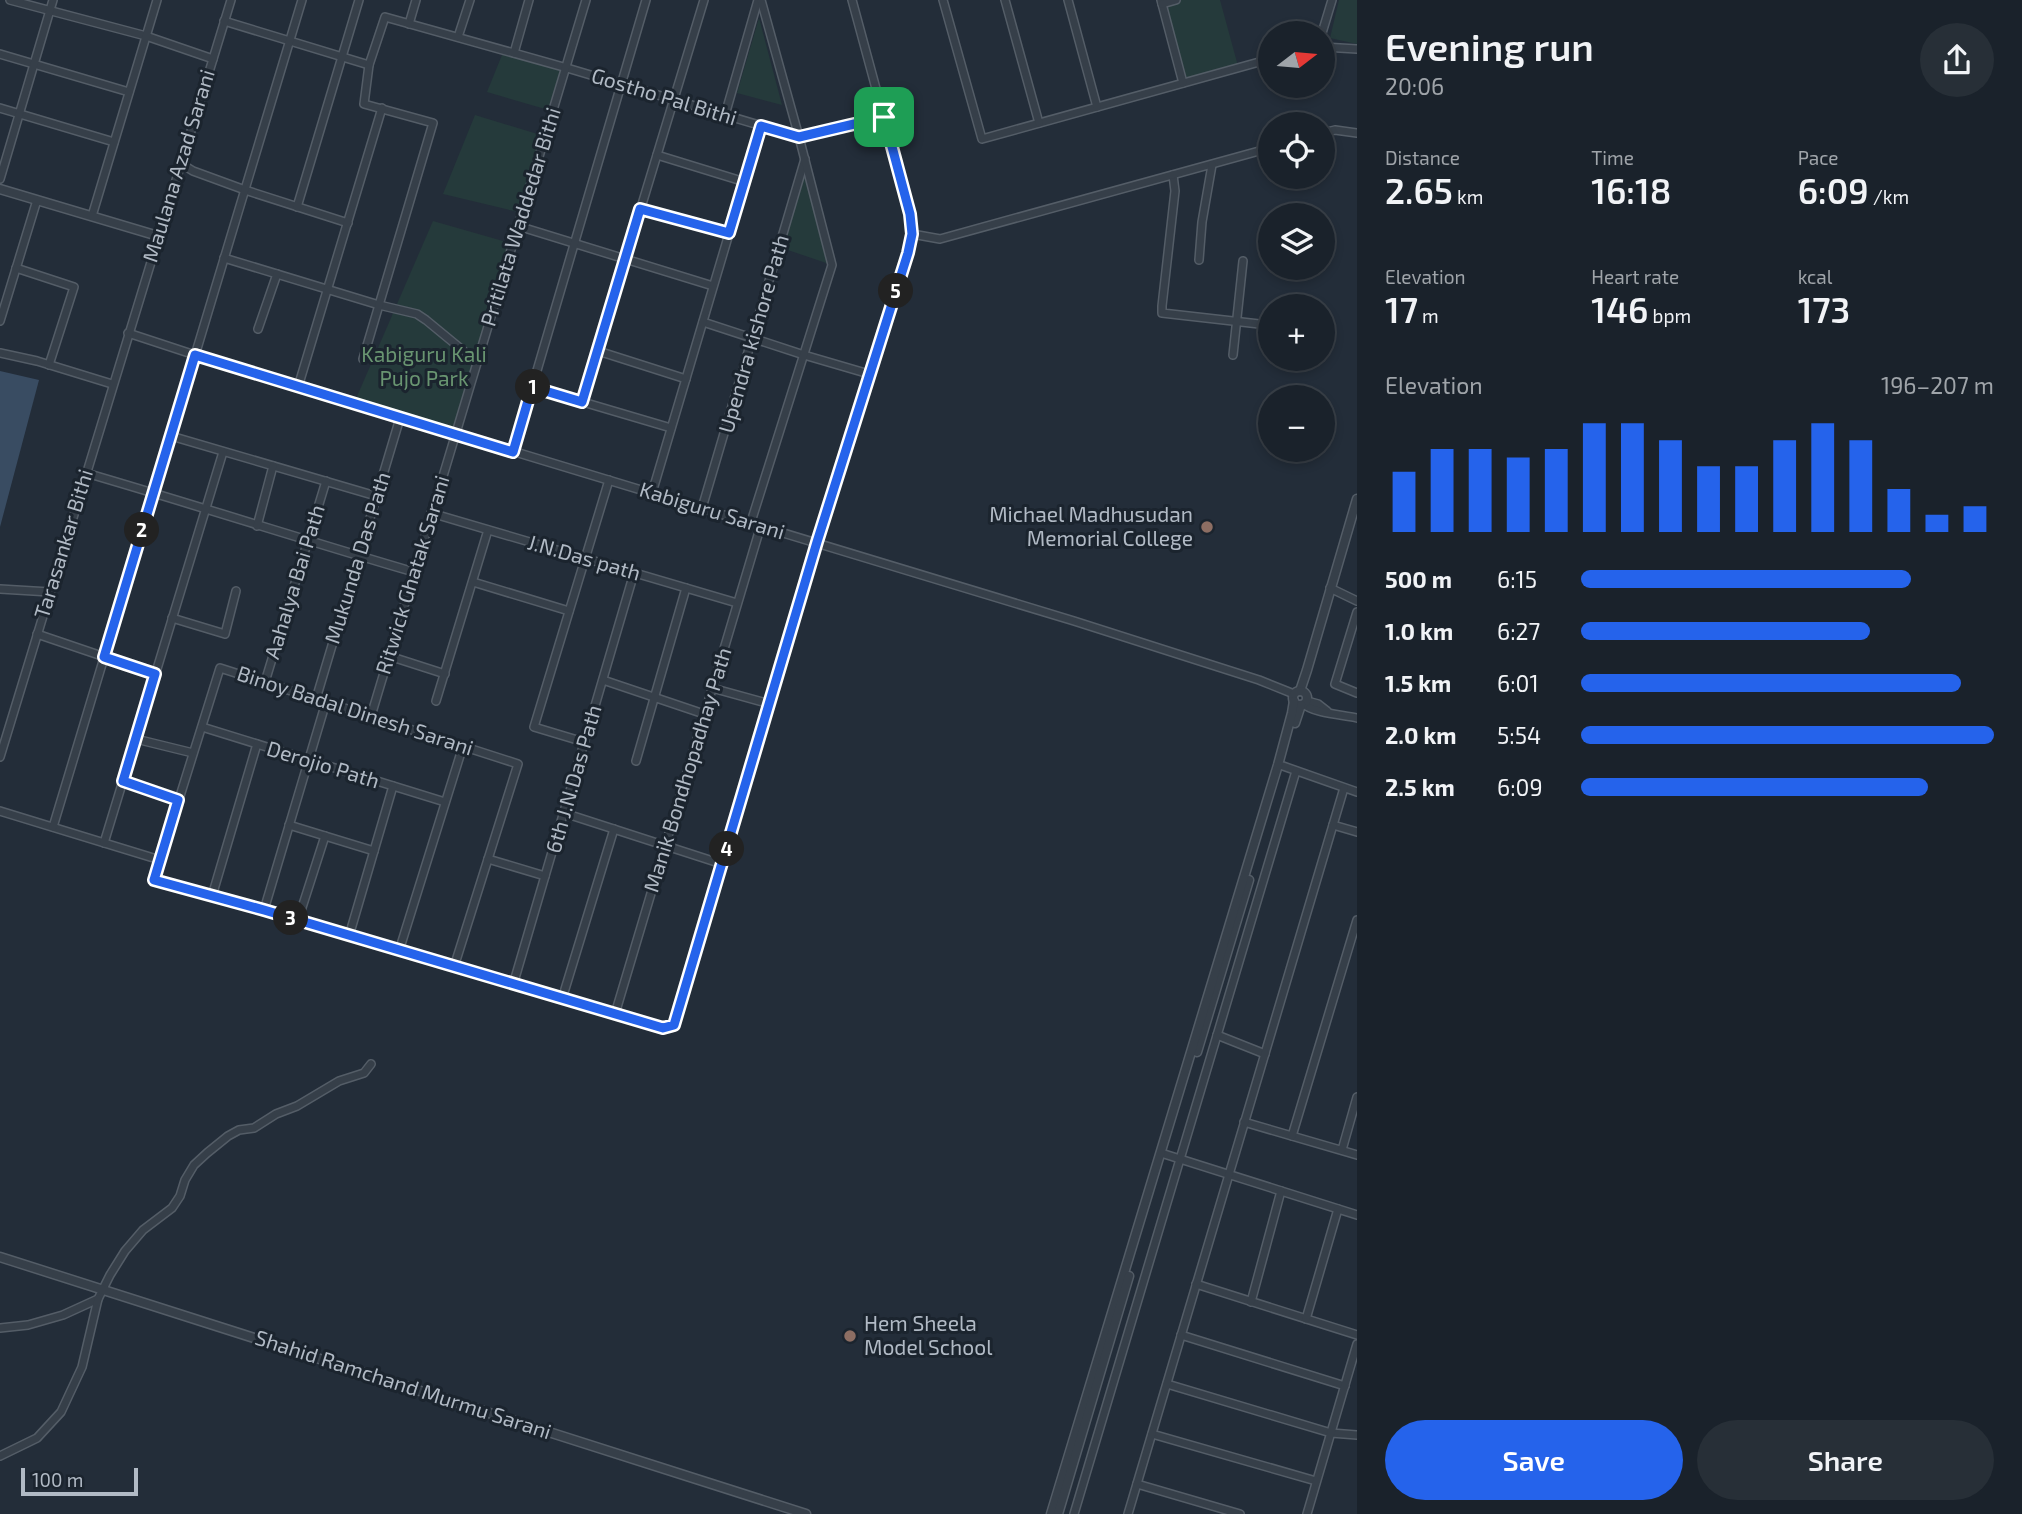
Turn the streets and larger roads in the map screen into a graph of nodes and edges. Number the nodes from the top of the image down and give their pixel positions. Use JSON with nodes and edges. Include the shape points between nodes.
{"nodes":[{"id":1,"x":10,"y":0,"type":"edge"},
{"id":2,"x":54,"y":0,"type":"edge"},
{"id":3,"x":157,"y":0,"type":"edge"},
{"id":4,"x":231,"y":0,"type":"edge"},
{"id":5,"x":302,"y":0,"type":"edge"},
{"id":6,"x":359,"y":0,"type":"edge"},
{"id":7,"x":416,"y":0,"type":"edge"},
{"id":8,"x":470,"y":0,"type":"edge"},
{"id":9,"x":529,"y":0,"type":"edge"},
{"id":10,"x":586,"y":0,"type":"edge"},
{"id":11,"x":646,"y":0,"type":"edge"},
{"id":12,"x":704,"y":0,"type":"edge"},
{"id":13,"x":760,"y":0,"type":"edge"},
{"id":14,"x":852,"y":0,"type":"edge"},
{"id":15,"x":943,"y":0,"type":"edge"},
{"id":16,"x":1005,"y":0,"type":"edge"},
{"id":17,"x":1068,"y":0,"type":"edge"},
{"id":18,"x":1176,"y":0,"type":"edge"},
{"id":19,"x":1332,"y":0,"type":"edge"},
{"id":20,"x":1161,"y":2,"type":"edge"},
{"id":21,"x":50,"y":12,"type":"junction"},
{"id":22,"x":224,"y":21,"type":"junction"},
{"id":23,"x":1326,"y":21,"type":"edge"},
{"id":24,"x":409,"y":24,"type":"junction"},
{"id":25,"x":146,"y":36,"type":"junction"},
{"id":26,"x":458,"y":37,"type":"junction"},
{"id":27,"x":290,"y":40,"type":"junction"},
{"id":28,"x":1335,"y":48,"type":"edge"},
{"id":29,"x":1357,"y":49,"type":"edge"},
{"id":30,"x":514,"y":53,"type":"junction"},
{"id":31,"x":0,"y":54,"type":"edge"},
{"id":32,"x":342,"y":56,"type":"junction"},
{"id":33,"x":213,"y":59,"type":"junction"},
{"id":34,"x":1258,"y":62,"type":"edge"},
{"id":35,"x":34,"y":64,"type":"junction"},
{"id":36,"x":369,"y":65,"type":"junction"},
{"id":37,"x":567,"y":68,"type":"junction"},
{"id":38,"x":1184,"y":83,"type":"junction"},
{"id":39,"x":622,"y":84,"type":"junction"},
{"id":40,"x":129,"y":92,"type":"junction"},
{"id":41,"x":674,"y":100,"type":"junction"},
{"id":42,"x":1097,"y":107,"type":"junction"},
{"id":43,"x":0,"y":108,"type":"edge"},
{"id":44,"x":382,"y":108,"type":"junction"},
{"id":45,"x":19,"y":114,"type":"junction"},
{"id":46,"x":725,"y":115,"type":"junction"},
{"id":47,"x":884,"y":117,"type":"junction"},
{"id":48,"x":1039,"y":123,"type":"junction"},
{"id":49,"x":761,"y":126,"type":"junction"},
{"id":50,"x":1335,"y":130,"type":"edge"},
{"id":51,"x":1357,"y":132,"type":"edge"},
{"id":52,"x":799,"y":137,"type":"junction"},
{"id":53,"x":114,"y":142,"type":"junction"},
{"id":54,"x":1258,"y":151,"type":"edge"},
{"id":55,"x":657,"y":155,"type":"junction"},
{"id":56,"x":805,"y":159,"type":"junction"},
{"id":57,"x":180,"y":163,"type":"junction"},
{"id":58,"x":1212,"y":164,"type":"junction"},
{"id":59,"x":1173,"y":175,"type":"junction"},
{"id":60,"x":0,"y":179,"type":"edge"},
{"id":61,"x":745,"y":181,"type":"junction"},
{"id":62,"x":0,"y":189,"type":"edge"},
{"id":63,"x":245,"y":190,"type":"junction"},
{"id":64,"x":37,"y":200,"type":"junction"},
{"id":65,"x":297,"y":207,"type":"junction"},
{"id":66,"x":640,"y":209,"type":"junction"},
{"id":67,"x":92,"y":216,"type":"junction"},
{"id":68,"x":348,"y":223,"type":"junction"},
{"id":69,"x":518,"y":226,"type":"junction"},
{"id":70,"x":729,"y":233,"type":"junction"},
{"id":71,"x":912,"y":234,"type":"junction"},
{"id":72,"x":158,"y":236,"type":"junction"},
{"id":73,"x":575,"y":243,"type":"junction"},
{"id":74,"x":224,"y":258,"type":"junction"},
{"id":75,"x":625,"y":259,"type":"junction"},
{"id":76,"x":1199,"y":260,"type":"dead end"},
{"id":77,"x":1242,"y":261,"type":"dead end"},
{"id":78,"x":16,"y":268,"type":"junction"},
{"id":79,"x":277,"y":274,"type":"junction"},
{"id":80,"x":0,"y":280,"type":"edge"},
{"id":81,"x":11,"y":284,"type":"junction"},
{"id":82,"x":713,"y":286,"type":"junction"},
{"id":83,"x":327,"y":290,"type":"junction"},
{"id":84,"x":379,"y":305,"type":"junction"},
{"id":85,"x":0,"y":320,"type":"edge"},
{"id":86,"x":1237,"y":321,"type":"junction"},
{"id":87,"x":703,"y":322,"type":"junction"},
{"id":88,"x":1258,"y":324,"type":"edge"},
{"id":89,"x":258,"y":329,"type":"dead end"},
{"id":90,"x":128,"y":333,"type":"junction"},
{"id":91,"x":752,"y":337,"type":"junction"},
{"id":92,"x":598,"y":351,"type":"junction"},
{"id":93,"x":0,"y":353,"type":"edge"},
{"id":94,"x":195,"y":355,"type":"junction"},
{"id":95,"x":804,"y":355,"type":"junction"},
{"id":96,"x":1233,"y":355,"type":"dead end"},
{"id":97,"x":363,"y":359,"type":"dead end"},
{"id":98,"x":477,"y":362,"type":"junction"},
{"id":99,"x":49,"y":365,"type":"junction"},
{"id":100,"x":869,"y":374,"type":"junction"},
{"id":101,"x":686,"y":379,"type":"junction"},
{"id":102,"x":112,"y":384,"type":"junction"},
{"id":103,"x":298,"y":387,"type":"junction"},
{"id":104,"x":532,"y":387,"type":"junction"},
{"id":105,"x":582,"y":402,"type":"junction"},
{"id":106,"x":400,"y":418,"type":"junction"},
{"id":107,"x":671,"y":428,"type":"junction"},
{"id":108,"x":455,"y":434,"type":"junction"},
{"id":109,"x":170,"y":436,"type":"junction"},
{"id":110,"x":223,"y":452,"type":"junction"},
{"id":111,"x":513,"y":452,"type":"junction"},
{"id":112,"x":273,"y":466,"type":"junction"},
{"id":113,"x":86,"y":473,"type":"junction"},
{"id":114,"x":609,"y":480,"type":"junction"},
{"id":115,"x":326,"y":481,"type":"junction"},
{"id":116,"x":154,"y":492,"type":"junction"},
{"id":117,"x":652,"y":493,"type":"junction"},
{"id":118,"x":376,"y":496,"type":"junction"},
{"id":119,"x":1357,"y":499,"type":"edge"},
{"id":120,"x":206,"y":508,"type":"junction"},
{"id":121,"x":702,"y":508,"type":"junction"},
{"id":122,"x":432,"y":513,"type":"junction"},
{"id":123,"x":751,"y":522,"type":"junction"},
{"id":124,"x":761,"y":525,"type":"junction"},
{"id":125,"x":257,"y":526,"type":"junction"},
{"id":126,"x":488,"y":530,"type":"junction"},
{"id":127,"x":308,"y":541,"type":"junction"},
{"id":128,"x":817,"y":542,"type":"junction"},
{"id":129,"x":358,"y":556,"type":"junction"},
{"id":130,"x":585,"y":558,"type":"junction"},
{"id":131,"x":414,"y":572,"type":"junction"},
{"id":132,"x":634,"y":573,"type":"junction"},
{"id":133,"x":473,"y":582,"type":"junction"},
{"id":134,"x":687,"y":588,"type":"junction"},
{"id":135,"x":1330,"y":588,"type":"junction"},
{"id":136,"x":0,"y":589,"type":"edge"},
{"id":137,"x":236,"y":591,"type":"dead end"},
{"id":138,"x":50,"y":592,"type":"junction"},
{"id":139,"x":1357,"y":601,"type":"edge"},
{"id":140,"x":737,"y":603,"type":"junction"},
{"id":141,"x":569,"y":611,"type":"junction"},
{"id":142,"x":172,"y":618,"type":"junction"},
{"id":143,"x":1356,"y":618,"type":"edge"},
{"id":144,"x":37,"y":634,"type":"junction"},
{"id":145,"x":389,"y":656,"type":"junction"},
{"id":146,"x":104,"y":657,"type":"junction"},
{"id":147,"x":155,"y":674,"type":"junction"},
{"id":148,"x":444,"y":674,"type":"junction"},
{"id":149,"x":603,"y":680,"type":"junction"},
{"id":150,"x":265,"y":682,"type":"junction"},
{"id":151,"x":712,"y":688,"type":"junction"},
{"id":152,"x":1357,"y":693,"type":"edge"},
{"id":153,"x":654,"y":697,"type":"junction"},
{"id":154,"x":1300,"y":698,"type":"junction"},
{"id":155,"x":316,"y":699,"type":"junction"},
{"id":156,"x":436,"y":701,"type":"dead end"},
{"id":157,"x":326,"y":702,"type":"junction"},
{"id":158,"x":770,"y":704,"type":"junction"},
{"id":159,"x":704,"y":714,"type":"junction"},
{"id":160,"x":370,"y":716,"type":"junction"},
{"id":161,"x":1357,"y":718,"type":"edge"},
{"id":162,"x":202,"y":727,"type":"junction"},
{"id":163,"x":136,"y":739,"type":"junction"},
{"id":164,"x":584,"y":742,"type":"junction"},
{"id":165,"x":257,"y":744,"type":"junction"},
{"id":166,"x":463,"y":746,"type":"junction"},
{"id":167,"x":193,"y":753,"type":"junction"},
{"id":168,"x":0,"y":756,"type":"edge"},
{"id":169,"x":308,"y":760,"type":"junction"},
{"id":170,"x":636,"y":761,"type":"dead end"},
{"id":171,"x":1283,"y":766,"type":"junction"},
{"id":172,"x":1296,"y":771,"type":"junction"},
{"id":173,"x":123,"y":781,"type":"junction"},
{"id":174,"x":394,"y":786,"type":"junction"},
{"id":175,"x":1345,"y":788,"type":"junction"},
{"id":176,"x":1357,"y":792,"type":"edge"},
{"id":177,"x":178,"y":800,"type":"junction"},
{"id":178,"x":445,"y":802,"type":"junction"},
{"id":179,"x":0,"y":811,"type":"edge"},
{"id":180,"x":564,"y":813,"type":"junction"},
{"id":181,"x":289,"y":825,"type":"junction"},
{"id":182,"x":1333,"y":825,"type":"junction"},
{"id":183,"x":53,"y":827,"type":"junction"},
{"id":184,"x":614,"y":829,"type":"junction"},
{"id":185,"x":1357,"y":832,"type":"edge"},
{"id":186,"x":325,"y":836,"type":"junction"},
{"id":187,"x":104,"y":843,"type":"junction"},
{"id":188,"x":665,"y":846,"type":"junction"},
{"id":189,"x":374,"y":851,"type":"junction"},
{"id":190,"x":488,"y":859,"type":"junction"},
{"id":191,"x":160,"y":860,"type":"junction"},
{"id":192,"x":722,"y":864,"type":"junction"},
{"id":193,"x":545,"y":876,"type":"junction"},
{"id":194,"x":212,"y":896,"type":"junction"},
{"id":195,"x":264,"y":910,"type":"junction"},
{"id":196,"x":298,"y":920,"type":"junction"},
{"id":197,"x":1357,"y":920,"type":"edge"},
{"id":198,"x":349,"y":936,"type":"junction"},
{"id":199,"x":399,"y":951,"type":"junction"},
{"id":200,"x":454,"y":967,"type":"junction"},
{"id":201,"x":513,"y":985,"type":"junction"},
{"id":202,"x":562,"y":999,"type":"junction"},
{"id":203,"x":615,"y":1014,"type":"junction"},
{"id":204,"x":1217,"y":1035,"type":"junction"},
{"id":205,"x":1265,"y":1054,"type":"junction"},
{"id":206,"x":372,"y":1064,"type":"dead end"},
{"id":207,"x":1357,"y":1097,"type":"edge"},
{"id":208,"x":1244,"y":1122,"type":"junction"},
{"id":209,"x":1292,"y":1136,"type":"junction"},
{"id":210,"x":1342,"y":1150,"type":"junction"},
{"id":211,"x":1163,"y":1154,"type":"junction"},
{"id":212,"x":1357,"y":1155,"type":"edge"},
{"id":213,"x":1180,"y":1160,"type":"junction"},
{"id":214,"x":1228,"y":1175,"type":"junction"},
{"id":215,"x":1282,"y":1191,"type":"junction"},
{"id":216,"x":1338,"y":1209,"type":"junction"},
{"id":217,"x":1357,"y":1214,"type":"edge"},
{"id":218,"x":0,"y":1257,"type":"edge"},
{"id":219,"x":1196,"y":1284,"type":"junction"},
{"id":220,"x":103,"y":1289,"type":"junction"},
{"id":221,"x":98,"y":1299,"type":"junction"},
{"id":222,"x":1251,"y":1302,"type":"junction"},
{"id":223,"x":1306,"y":1319,"type":"junction"},
{"id":224,"x":0,"y":1328,"type":"edge"},
{"id":225,"x":1181,"y":1335,"type":"junction"},
{"id":226,"x":1357,"y":1335,"type":"edge"},
{"id":227,"x":1357,"y":1344,"type":"edge"},
{"id":228,"x":1167,"y":1384,"type":"junction"},
{"id":229,"x":1345,"y":1386,"type":"junction"},
{"id":230,"x":1331,"y":1433,"type":"junction"},
{"id":231,"x":1152,"y":1434,"type":"junction"},
{"id":232,"x":1357,"y":1435,"type":"edge"},
{"id":233,"x":0,"y":1457,"type":"edge"},
{"id":234,"x":1317,"y":1481,"type":"junction"},
{"id":235,"x":1137,"y":1484,"type":"junction"},
{"id":236,"x":1057,"y":1513,"type":"edge"},
{"id":237,"x":806,"y":1514,"type":"edge"},
{"id":238,"x":1074,"y":1514,"type":"edge"},
{"id":239,"x":1128,"y":1514,"type":"edge"},
{"id":240,"x":1240,"y":1514,"type":"edge"},
{"id":241,"x":1307,"y":1514,"type":"edge"}],
"edges":[{"from":1,"to":21,"type":"street"},
{"from":2,"to":21,"type":"street"},
{"from":3,"to":25,"type":"street"},
{"from":4,"to":22,"type":"street","name":"Maulana Azad Sarani"},
{"from":5,"to":27,"type":"street"},
{"from":6,"to":32,"type":"street"},
{"from":7,"to":24,"type":"street"},
{"from":8,"to":26,"type":"street"},
{"from":9,"to":30,"type":"street"},
{"from":10,"to":37,"type":"street","name":"Pritilata Waddedar Bithi"},
{"from":11,"to":39,"type":"street"},
{"from":12,"to":41,"type":"street"},
{"from":13,"to":46,"type":"street"},
{"from":13,"to":52,"type":"street"},
{"from":14,"to":47,"type":"street"},
{"from":15,"to":48,"type":"street","via":[[982,139]]},
{"from":16,"to":48,"type":"street"},
{"from":17,"to":42,"type":"street"},
{"from":18,"to":20,"type":"street"},
{"from":19,"to":23,"type":"street"},
{"from":20,"to":38,"type":"street"},
{"from":21,"to":25,"type":"street"},
{"from":21,"to":35,"type":"street"},
{"from":22,"to":27,"type":"street"},
{"from":22,"to":33,"type":"street","name":"Maulana Azad Sarani"},
{"from":24,"to":26,"type":"street","name":"Gostho Pal Bithi"},
{"from":24,"to":36,"type":"street","via":[[385,17]]},
{"from":25,"to":33,"type":"street"},
{"from":25,"to":40,"type":"street"},
{"from":26,"to":30,"type":"street","name":"Gostho Pal Bithi"},
{"from":27,"to":32,"type":"street"},
{"from":27,"to":63,"type":"street"},
{"from":28,"to":29,"type":"street"},
{"from":30,"to":37,"type":"street","name":"Gostho Pal Bithi"},
{"from":31,"to":35,"type":"street"},
{"from":32,"to":36,"type":"street"},
{"from":32,"to":65,"type":"street"},
{"from":33,"to":57,"type":"street","name":"Maulana Azad Sarani"},
{"from":34,"to":38,"type":"street"},
{"from":35,"to":40,"type":"street"},
{"from":35,"to":45,"type":"street"},
{"from":36,"to":44,"type":"street","via":[[364,104]]},
{"from":37,"to":39,"type":"street","name":"Gostho Pal Bithi"},
{"from":37,"to":69,"type":"street","name":"Pritilata Waddedar Bithi"},
{"from":38,"to":42,"type":"street"},
{"from":39,"to":41,"type":"street","name":"Gostho Pal Bithi"},
{"from":39,"to":73,"type":"street"},
{"from":40,"to":53,"type":"street"},
{"from":41,"to":46,"type":"street","name":"Gostho Pal Bithi"},
{"from":41,"to":55,"type":"street"},
{"from":42,"to":48,"type":"street"},
{"from":43,"to":45,"type":"street"},
{"from":44,"to":68,"type":"street"},
{"from":44,"to":84,"type":"street","via":[[433,123]]},
{"from":45,"to":53,"type":"street"},
{"from":45,"to":60,"type":"street"},
{"from":46,"to":49,"type":"street","name":"Gostho Pal Bithi"},
{"from":47,"to":52,"type":"street","name":"Gostho Pal Bithi"},
{"from":47,"to":71,"type":"street"},
{"from":49,"to":52,"type":"street","name":"Gostho Pal Bithi"},
{"from":49,"to":61,"type":"street"},
{"from":50,"to":51,"type":"street"},
{"from":52,"to":56,"type":"street"},
{"from":53,"to":67,"type":"street"},
{"from":54,"to":58,"type":"street"},
{"from":55,"to":61,"type":"street"},
{"from":55,"to":66,"type":"street"},
{"from":56,"to":91,"type":"street","name":"Upendra kishore Path"},
{"from":56,"to":95,"type":"street","via":[[832,265]]},
{"from":57,"to":63,"type":"street"},
{"from":57,"to":72,"type":"street","name":"Maulana Azad Sarani"},
{"from":58,"to":59,"type":"street"},
{"from":58,"to":76,"type":"street"},
{"from":59,"to":71,"type":"street","via":[[940,239]]},
{"from":59,"to":86,"type":"street","via":[[1162,313]]},
{"from":61,"to":70,"type":"street"},
{"from":62,"to":64,"type":"street"},
{"from":63,"to":65,"type":"street"},
{"from":63,"to":74,"type":"street"},
{"from":64,"to":67,"type":"street"},
{"from":64,"to":78,"type":"street"},
{"from":65,"to":68,"type":"street"},
{"from":66,"to":70,"type":"street"},
{"from":66,"to":75,"type":"street"},
{"from":67,"to":72,"type":"street"},
{"from":68,"to":83,"type":"street"},
{"from":69,"to":73,"type":"street"},
{"from":69,"to":98,"type":"street","name":"Pritilata Waddedar Bithi"},
{"from":70,"to":82,"type":"street"},
{"from":71,"to":100,"type":"street"},
{"from":72,"to":90,"type":"street","name":"Maulana Azad Sarani"},
{"from":73,"to":75,"type":"street"},
{"from":73,"to":104,"type":"street"},
{"from":74,"to":79,"type":"street"},
{"from":74,"to":94,"type":"street"},
{"from":75,"to":82,"type":"street"},
{"from":75,"to":92,"type":"street"},
{"from":77,"to":86,"type":"street"},
{"from":78,"to":81,"type":"street"},
{"from":78,"to":99,"type":"street","via":[[74,287]]},
{"from":79,"to":83,"type":"street"},
{"from":79,"to":89,"type":"street"},
{"from":80,"to":81,"type":"street"},
{"from":81,"to":85,"type":"street"},
{"from":82,"to":87,"type":"street"},
{"from":83,"to":84,"type":"street"},
{"from":83,"to":103,"type":"street"},
{"from":84,"to":97,"type":"street"},
{"from":84,"to":98,"type":"street","via":[[417,314]]},
{"from":86,"to":88,"type":"street"},
{"from":86,"to":96,"type":"street"},
{"from":87,"to":91,"type":"street"},
{"from":87,"to":101,"type":"street"},
{"from":90,"to":94,"type":"street","name":"Kabiguru Sarani"},
{"from":90,"to":102,"type":"street","name":"Tarasankar Bithi"},
{"from":91,"to":95,"type":"street"},
{"from":91,"to":121,"type":"street","name":"Upendra kishore Path"},
{"from":92,"to":101,"type":"street"},
{"from":92,"to":105,"type":"street"},
{"from":93,"to":99,"type":"street"},
{"from":94,"to":103,"type":"street","name":"Kabiguru Sarani"},
{"from":94,"to":109,"type":"street"},
{"from":95,"to":100,"type":"street"},
{"from":95,"to":123,"type":"street"},
{"from":98,"to":108,"type":"street","name":"Pritilata Waddedar Bithi"},
{"from":99,"to":102,"type":"street"},
{"from":100,"to":128,"type":"street"},
{"from":101,"to":107,"type":"street"},
{"from":102,"to":113,"type":"street","name":"Tarasankar Bithi"},
{"from":103,"to":106,"type":"street","name":"Kabiguru Sarani"},
{"from":104,"to":105,"type":"street"},
{"from":104,"to":111,"type":"street"},
{"from":105,"to":107,"type":"street"},
{"from":106,"to":108,"type":"street","name":"Kabiguru Sarani"},
{"from":106,"to":118,"type":"street","name":"Mukunda Das Path"},
{"from":107,"to":117,"type":"street"},
{"from":108,"to":111,"type":"street","name":"Kabiguru Sarani"},
{"from":108,"to":122,"type":"street","name":"Ritwick Ghatak Sarani"},
{"from":109,"to":110,"type":"street","name":"Aahalya Bai Path"},
{"from":109,"to":116,"type":"street"},
{"from":110,"to":112,"type":"street","name":"Aahalya Bai Path"},
{"from":110,"to":120,"type":"street"},
{"from":111,"to":114,"type":"street","name":"Kabiguru Sarani"},
{"from":112,"to":115,"type":"street","name":"Aahalya Bai Path"},
{"from":112,"to":125,"type":"street"},
{"from":113,"to":116,"type":"street"},
{"from":113,"to":138,"type":"street","name":"Tarasankar Bithi"},
{"from":114,"to":117,"type":"street","name":"Kabiguru Sarani"},
{"from":114,"to":130,"type":"street"},
{"from":115,"to":118,"type":"street","name":"Aahalya Bai Path"},
{"from":115,"to":127,"type":"street","name":"Aahalya Bai Path"},
{"from":116,"to":120,"type":"street"},
{"from":116,"to":146,"type":"street"},
{"from":117,"to":121,"type":"street","name":"Kabiguru Sarani"},
{"from":118,"to":129,"type":"street","name":"Mukunda Das Path"},
{"from":119,"to":135,"type":"street"},
{"from":120,"to":125,"type":"street"},
{"from":120,"to":142,"type":"street"},
{"from":121,"to":123,"type":"street","name":"Kabiguru Sarani"},
{"from":122,"to":126,"type":"street","name":"J.N.Das path"},
{"from":122,"to":131,"type":"street","name":"Ritwick Ghatak Sarani"},
{"from":123,"to":124,"type":"street","name":"Kabiguru Sarani"},
{"from":124,"to":128,"type":"street","name":"Kabiguru Sarani"},
{"from":124,"to":140,"type":"street","name":"Manik Bondhopadhay Path"},
{"from":125,"to":127,"type":"street"},
{"from":126,"to":130,"type":"street","name":"J.N.Das path"},
{"from":126,"to":133,"type":"street"},
{"from":127,"to":129,"type":"street"},
{"from":127,"to":150,"type":"street","name":"Aahalya Bai Path"},
{"from":128,"to":154,"type":"street","name":"Kabiguru Sarani","via":[[1074,621]]},
{"from":128,"to":158,"type":"street"},
{"from":129,"to":131,"type":"street"},
{"from":129,"to":155,"type":"street","name":"Mukunda Das Path"},
{"from":130,"to":132,"type":"street","name":"J.N.Das path"},
{"from":130,"to":141,"type":"street"},
{"from":131,"to":145,"type":"street","name":"Ritwick Ghatak Sarani"},
{"from":132,"to":134,"type":"street","name":"J.N.Das path"},
{"from":132,"to":149,"type":"street","name":"6th J.N.Das Path"},
{"from":133,"to":141,"type":"street"},
{"from":133,"to":148,"type":"street"},
{"from":134,"to":140,"type":"street","name":"J.N.Das path"},
{"from":134,"to":153,"type":"street"},
{"from":135,"to":139,"type":"street"},
{"from":135,"to":154,"type":"street"},
{"from":136,"to":138,"type":"street"},
{"from":137,"to":142,"type":"street","via":[[225,634]]},
{"from":138,"to":144,"type":"street","name":"Tarasankar Bithi"},
{"from":140,"to":151,"type":"street","name":"Manik Bondhopadhay Path"},
{"from":141,"to":164,"type":"street","via":[[534,727]]},
{"from":142,"to":147,"type":"street"},
{"from":143,"to":152,"type":"street","via":[[1335,684]]},
{"from":144,"to":146,"type":"street"},
{"from":144,"to":168,"type":"street","name":"Tarasankar Bithi"},
{"from":145,"to":148,"type":"street"},
{"from":145,"to":160,"type":"street","name":"Ritwick Ghatak Sarani"},
{"from":146,"to":147,"type":"street"},
{"from":146,"to":183,"type":"street"},
{"from":147,"to":163,"type":"street"},
{"from":148,"to":156,"type":"street"},
{"from":149,"to":153,"type":"street"},
{"from":149,"to":164,"type":"street","name":"6th J.N.Das Path"},
{"from":150,"to":155,"type":"street","name":"Binoy Badal Dinesh Sarani"},
{"from":150,"to":162,"type":"street","name":"Binoy Badal Dinesh Sarani","via":[[220,668]]},
{"from":151,"to":158,"type":"street"},
{"from":151,"to":159,"type":"street","name":"Manik Bondhopadhay Path"},
{"from":153,"to":159,"type":"street"},
{"from":153,"to":170,"type":"street"},
{"from":154,"to":161,"type":"street","name":"Kabiguru Sarani"},
{"from":154,"to":171,"type":"street"},
{"from":154,"to":211,"type":"street"},
{"from":155,"to":157,"type":"street","name":"Binoy Badal Dinesh Sarani"},
{"from":157,"to":160,"type":"street","name":"Binoy Badal Dinesh Sarani"},
{"from":157,"to":169,"type":"street"},
{"from":158,"to":192,"type":"street"},
{"from":159,"to":188,"type":"street","name":"Manik Bondhopadhay Path"},
{"from":160,"to":166,"type":"street","name":"Binoy Badal Dinesh Sarani"},
{"from":162,"to":165,"type":"street","name":"Derojio Path"},
{"from":162,"to":167,"type":"street","name":"Binoy Badal Dinesh Sarani"},
{"from":163,"to":167,"type":"street"},
{"from":163,"to":173,"type":"street"},
{"from":164,"to":180,"type":"street","name":"6th J.N.Das Path"},
{"from":165,"to":169,"type":"street","name":"Derojio Path"},
{"from":165,"to":194,"type":"street"},
{"from":166,"to":178,"type":"street"},
{"from":166,"to":190,"type":"street","name":"Binoy Badal Dinesh Sarani","via":[[518,764]]},
{"from":167,"to":177,"type":"street","name":"Binoy Badal Dinesh Sarani"},
{"from":169,"to":174,"type":"street","name":"Derojio Path"},
{"from":169,"to":181,"type":"street"},
{"from":171,"to":172,"type":"street"},
{"from":171,"to":211,"type":"street"},
{"from":172,"to":175,"type":"street"},
{"from":172,"to":204,"type":"street"},
{"from":173,"to":177,"type":"street"},
{"from":173,"to":187,"type":"street"},
{"from":174,"to":178,"type":"street","name":"Derojio Path"},
{"from":174,"to":189,"type":"street"},
{"from":175,"to":176,"type":"street"},
{"from":175,"to":182,"type":"street"},
{"from":177,"to":191,"type":"street","name":"Binoy Badal Dinesh Sarani"},
{"from":178,"to":199,"type":"street"},
{"from":179,"to":183,"type":"street"},
{"from":180,"to":184,"type":"street"},
{"from":180,"to":193,"type":"street","name":"6th J.N.Das Path"},
{"from":181,"to":186,"type":"street"},
{"from":181,"to":195,"type":"street"},
{"from":182,"to":185,"type":"street"},
{"from":182,"to":205,"type":"street"},
{"from":183,"to":187,"type":"street"},
{"from":184,"to":188,"type":"street"},
{"from":184,"to":202,"type":"street"},
{"from":186,"to":189,"type":"street"},
{"from":186,"to":196,"type":"street"},
{"from":187,"to":191,"type":"street"},
{"from":188,"to":192,"type":"street"},
{"from":188,"to":203,"type":"street","name":"Manik Bondhopadhay Path"},
{"from":189,"to":198,"type":"street"},
{"from":190,"to":193,"type":"street"},
{"from":190,"to":200,"type":"street","name":"Binoy Badal Dinesh Sarani"},
{"from":191,"to":194,"type":"street","via":[[154,880]]},
{"from":192,"to":203,"type":"street","via":[[674,1025],[663,1028]]},
{"from":193,"to":201,"type":"street","name":"6th J.N.Das Path"},
{"from":194,"to":195,"type":"street"},
{"from":195,"to":196,"type":"street"},
{"from":196,"to":198,"type":"street"},
{"from":197,"to":209,"type":"street"},
{"from":198,"to":199,"type":"street"},
{"from":199,"to":200,"type":"street"},
{"from":200,"to":201,"type":"street"},
{"from":201,"to":202,"type":"street"},
{"from":202,"to":203,"type":"street"},
{"from":204,"to":205,"type":"street"},
{"from":204,"to":213,"type":"street"},
{"from":205,"to":208,"type":"street"},
{"from":206,"to":220,"type":"street","via":[[364,1073],[339,1081],[254,1128],[239,1130],[207,1153],[194,1165],[172,1208],[132,1241]]},
{"from":207,"to":210,"type":"street"},
{"from":208,"to":209,"type":"street"},
{"from":208,"to":214,"type":"street"},
{"from":209,"to":210,"type":"street"},
{"from":210,"to":212,"type":"street"},
{"from":211,"to":213,"type":"street"},
{"from":211,"to":236,"type":"street"},
{"from":213,"to":214,"type":"street"},
{"from":213,"to":238,"type":"street"},
{"from":214,"to":215,"type":"street"},
{"from":214,"to":219,"type":"street"},
{"from":215,"to":216,"type":"street"},
{"from":215,"to":222,"type":"street"},
{"from":216,"to":217,"type":"street"},
{"from":216,"to":223,"type":"street"},
{"from":218,"to":220,"type":"street","name":"Shahid Ramchand Murmu Sarani"},
{"from":219,"to":222,"type":"street"},
{"from":219,"to":225,"type":"street"},
{"from":220,"to":221,"type":"street"},
{"from":220,"to":237,"type":"street","name":"Shahid Ramchand Murmu Sarani"},
{"from":221,"to":224,"type":"street","via":[[63,1315]]},
{"from":221,"to":233,"type":"street","via":[[82,1367],[61,1412],[37,1438]]},
{"from":222,"to":223,"type":"street"},
{"from":223,"to":226,"type":"street"},
{"from":225,"to":228,"type":"street"},
{"from":225,"to":229,"type":"street"},
{"from":227,"to":229,"type":"street"},
{"from":228,"to":230,"type":"street"},
{"from":228,"to":231,"type":"street"},
{"from":229,"to":230,"type":"street"},
{"from":230,"to":232,"type":"street"},
{"from":230,"to":234,"type":"street"},
{"from":231,"to":234,"type":"street"},
{"from":231,"to":235,"type":"street"},
{"from":234,"to":241,"type":"street"},
{"from":235,"to":239,"type":"street"},
{"from":235,"to":240,"type":"street"}]}
